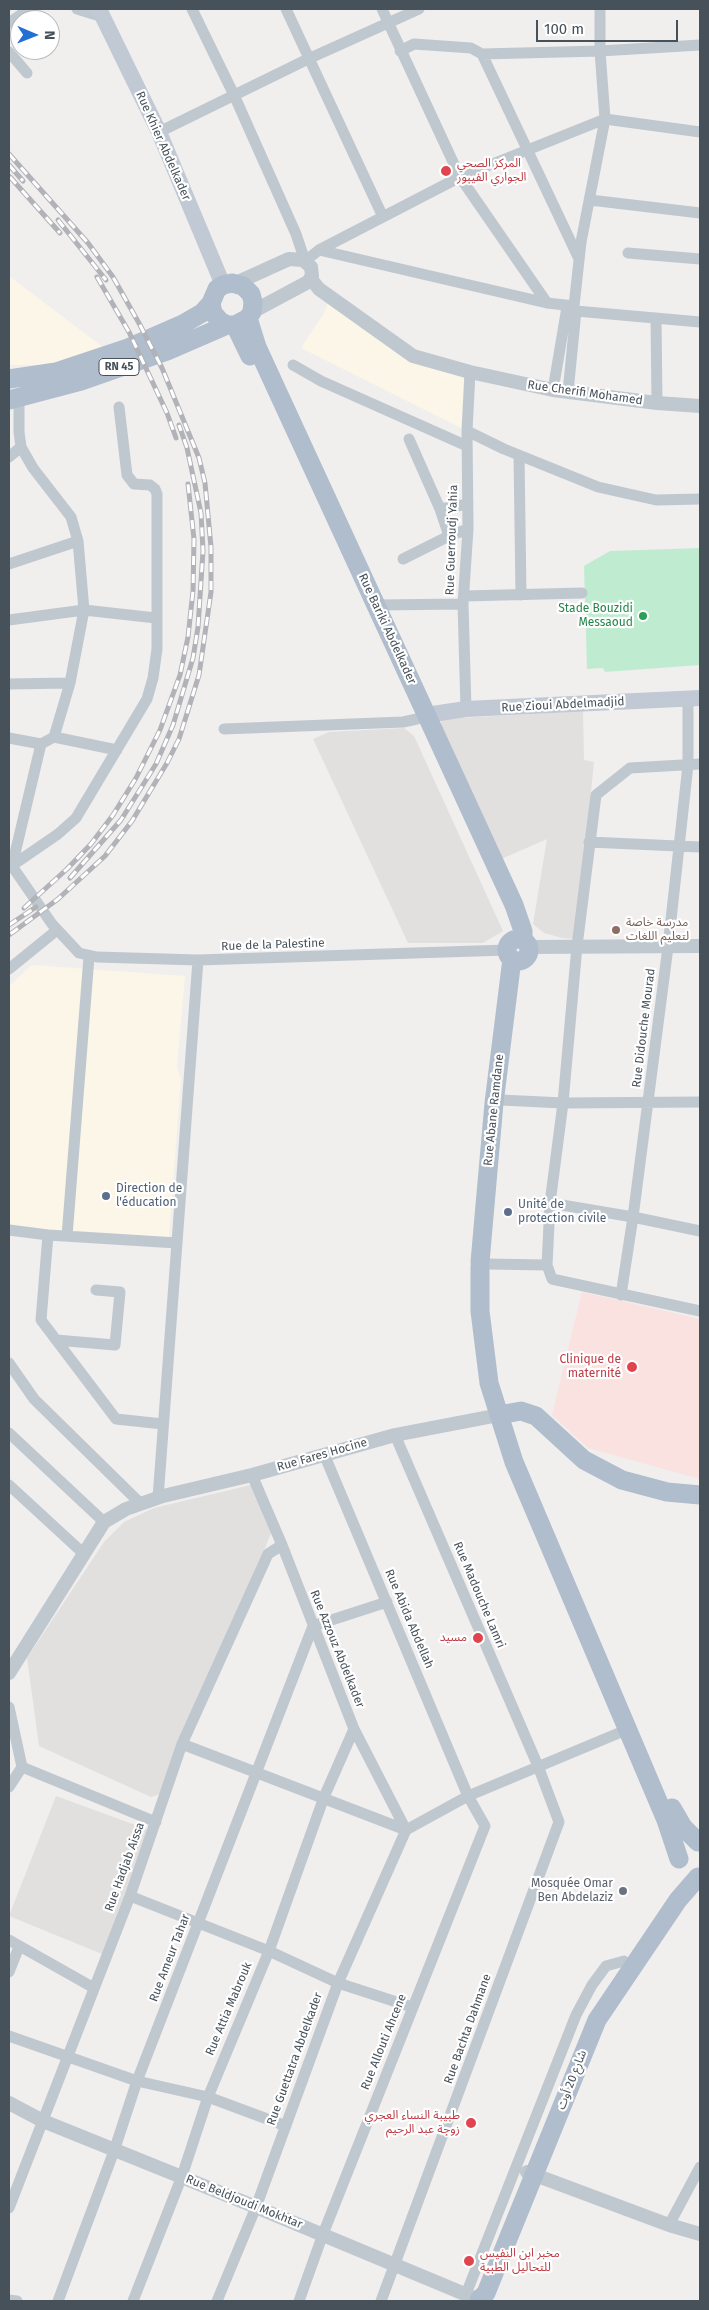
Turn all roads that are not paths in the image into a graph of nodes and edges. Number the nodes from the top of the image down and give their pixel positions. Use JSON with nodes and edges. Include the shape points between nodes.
{"nodes":[{"id":1,"x":29,"y":9,"type":"edge"},
{"id":2,"x":77,"y":9,"type":"edge"},
{"id":3,"x":192,"y":9,"type":"edge"},
{"id":4,"x":286,"y":9,"type":"edge"},
{"id":5,"x":382,"y":9,"type":"edge"},
{"id":6,"x":419,"y":9,"type":"edge"},
{"id":7,"x":600,"y":9,"type":"edge"},
{"id":8,"x":101,"y":13,"type":"edge"},
{"id":9,"x":389,"y":22,"type":"junction"},
{"id":10,"x":9,"y":23,"type":"edge"},
{"id":11,"x":700,"y":45,"type":"edge"},
{"id":12,"x":400,"y":51,"type":"junction"},
{"id":13,"x":600,"y":51,"type":"junction"},
{"id":14,"x":9,"y":52,"type":"edge"},
{"id":15,"x":482,"y":54,"type":"junction"},
{"id":16,"x":308,"y":59,"type":"junction"},
{"id":17,"x":27,"y":73,"type":"dead end"},
{"id":18,"x":234,"y":95,"type":"junction"},
{"id":19,"x":605,"y":119,"type":"junction"},
{"id":20,"x":159,"y":132,"type":"junction"},
{"id":21,"x":700,"y":132,"type":"edge"},
{"id":22,"x":527,"y":150,"type":"junction"},
{"id":23,"x":460,"y":177,"type":"junction"},
{"id":24,"x":590,"y":200,"type":"junction"},
{"id":25,"x":700,"y":213,"type":"edge"},
{"id":26,"x":383,"y":217,"type":"junction"},
{"id":27,"x":320,"y":250,"type":"junction"},
{"id":28,"x":628,"y":253,"type":"dead end"},
{"id":29,"x":579,"y":259,"type":"junction"},
{"id":30,"x":700,"y":259,"type":"edge"},
{"id":31,"x":305,"y":260,"type":"junction"},
{"id":32,"x":311,"y":279,"type":"junction"},
{"id":33,"x":230,"y":284,"type":"junction"},
{"id":34,"x":211,"y":302,"type":"junction"},
{"id":35,"x":547,"y":303,"type":"junction"},
{"id":36,"x":573,"y":308,"type":"junction"},
{"id":37,"x":656,"y":318,"type":"junction"},
{"id":38,"x":241,"y":320,"type":"junction"},
{"id":39,"x":700,"y":322,"type":"edge"},
{"id":40,"x":293,"y":365,"type":"dead end"},
{"id":41,"x":470,"y":372,"type":"junction"},
{"id":42,"x":16,"y":379,"type":"edge"},
{"id":43,"x":553,"y":390,"type":"junction"},
{"id":44,"x":568,"y":392,"type":"junction"},
{"id":45,"x":18,"y":399,"type":"edge"},
{"id":46,"x":657,"y":403,"type":"junction"},
{"id":47,"x":700,"y":406,"type":"edge"},
{"id":48,"x":119,"y":407,"type":"dead end"},
{"id":49,"x":467,"y":432,"type":"junction"},
{"id":50,"x":409,"y":439,"type":"dead end"},
{"id":51,"x":468,"y":446,"type":"junction"},
{"id":52,"x":21,"y":447,"type":"junction"},
{"id":53,"x":519,"y":455,"type":"junction"},
{"id":54,"x":9,"y":457,"type":"edge"},
{"id":55,"x":700,"y":499,"type":"edge"},
{"id":56,"x":468,"y":504,"type":"junction"},
{"id":57,"x":440,"y":509,"type":"junction"},
{"id":58,"x":468,"y":529,"type":"junction"},
{"id":59,"x":450,"y":536,"type":"junction"},
{"id":60,"x":78,"y":541,"type":"junction"},
{"id":61,"x":403,"y":559,"type":"dead end"},
{"id":62,"x":9,"y":564,"type":"edge"},
{"id":63,"x":582,"y":593,"type":"dead end"},
{"id":64,"x":521,"y":595,"type":"junction"},
{"id":65,"x":464,"y":600,"type":"junction"},
{"id":66,"x":376,"y":605,"type":"junction"},
{"id":67,"x":84,"y":610,"type":"junction"},
{"id":68,"x":156,"y":618,"type":"junction"},
{"id":69,"x":9,"y":620,"type":"edge"},
{"id":70,"x":70,"y":683,"type":"junction"},
{"id":71,"x":9,"y":684,"type":"edge"},
{"id":72,"x":694,"y":698,"type":"edge"},
{"id":73,"x":466,"y":710,"type":"junction"},
{"id":74,"x":422,"y":717,"type":"junction"},
{"id":75,"x":224,"y":728,"type":"dead end"},
{"id":76,"x":54,"y":737,"type":"junction"},
{"id":77,"x":9,"y":738,"type":"edge"},
{"id":78,"x":41,"y":744,"type":"junction"},
{"id":79,"x":116,"y":750,"type":"junction"},
{"id":80,"x":688,"y":764,"type":"junction"},
{"id":81,"x":700,"y":764,"type":"edge"},
{"id":82,"x":589,"y":842,"type":"junction"},
{"id":83,"x":678,"y":846,"type":"junction"},
{"id":84,"x":700,"y":847,"type":"edge"},
{"id":85,"x":10,"y":866,"type":"edge"},
{"id":86,"x":54,"y":927,"type":"junction"},
{"id":87,"x":577,"y":946,"type":"junction"},
{"id":88,"x":700,"y":946,"type":"edge"},
{"id":89,"x":668,"y":947,"type":"junction"},
{"id":90,"x":518,"y":949,"type":"junction"},
{"id":91,"x":89,"y":957,"type":"junction"},
{"id":92,"x":198,"y":960,"type":"junction"},
{"id":93,"x":9,"y":969,"type":"edge"},
{"id":94,"x":501,"y":1100,"type":"junction"},
{"id":95,"x":563,"y":1102,"type":"junction"},
{"id":96,"x":648,"y":1102,"type":"junction"},
{"id":97,"x":700,"y":1102,"type":"edge"},
{"id":98,"x":550,"y":1203,"type":"junction"},
{"id":99,"x":633,"y":1217,"type":"junction"},
{"id":100,"x":9,"y":1230,"type":"edge"},
{"id":101,"x":700,"y":1231,"type":"edge"},
{"id":102,"x":48,"y":1235,"type":"junction"},
{"id":103,"x":67,"y":1236,"type":"junction"},
{"id":104,"x":177,"y":1243,"type":"junction"},
{"id":105,"x":484,"y":1264,"type":"junction"},
{"id":106,"x":547,"y":1265,"type":"junction"},
{"id":107,"x":96,"y":1290,"type":"dead end"},
{"id":108,"x":621,"y":1295,"type":"junction"},
{"id":109,"x":700,"y":1311,"type":"edge"},
{"id":110,"x":56,"y":1340,"type":"junction"},
{"id":111,"x":9,"y":1363,"type":"edge"},
{"id":112,"x":504,"y":1415,"type":"junction"},
{"id":113,"x":163,"y":1424,"type":"junction"},
{"id":114,"x":9,"y":1433,"type":"edge"},
{"id":115,"x":395,"y":1435,"type":"junction"},
{"id":116,"x":324,"y":1454,"type":"junction"},
{"id":117,"x":252,"y":1475,"type":"junction"},
{"id":118,"x":9,"y":1485,"type":"edge"},
{"id":119,"x":700,"y":1495,"type":"edge"},
{"id":120,"x":158,"y":1498,"type":"junction"},
{"id":121,"x":141,"y":1504,"type":"junction"},
{"id":122,"x":104,"y":1522,"type":"junction"},
{"id":123,"x":282,"y":1545,"type":"junction"},
{"id":124,"x":84,"y":1554,"type":"junction"},
{"id":125,"x":387,"y":1602,"type":"junction"},
{"id":126,"x":313,"y":1626,"type":"junction"},
{"id":127,"x":9,"y":1673,"type":"edge"},
{"id":128,"x":9,"y":1706,"type":"edge"},
{"id":129,"x":354,"y":1729,"type":"junction"},
{"id":130,"x":626,"y":1730,"type":"junction"},
{"id":131,"x":182,"y":1744,"type":"junction"},
{"id":132,"x":538,"y":1766,"type":"junction"},
{"id":133,"x":22,"y":1767,"type":"junction"},
{"id":134,"x":257,"y":1772,"type":"junction"},
{"id":135,"x":9,"y":1787,"type":"edge"},
{"id":136,"x":324,"y":1796,"type":"junction"},
{"id":137,"x":468,"y":1796,"type":"junction"},
{"id":138,"x":156,"y":1822,"type":"junction"},
{"id":139,"x":406,"y":1830,"type":"junction"},
{"id":140,"x":699,"y":1843,"type":"edge"},
{"id":141,"x":690,"y":1870,"type":"edge"},
{"id":142,"x":130,"y":1896,"type":"junction"},
{"id":143,"x":198,"y":1925,"type":"junction"},
{"id":144,"x":14,"y":1943,"type":"edge"},
{"id":145,"x":268,"y":1951,"type":"junction"},
{"id":146,"x":9,"y":1972,"type":"edge"},
{"id":147,"x":338,"y":1983,"type":"junction"},
{"id":148,"x":94,"y":1988,"type":"junction"},
{"id":149,"x":412,"y":2007,"type":"junction"},
{"id":150,"x":9,"y":2036,"type":"edge"},
{"id":151,"x":66,"y":2055,"type":"junction"},
{"id":152,"x":137,"y":2081,"type":"junction"},
{"id":153,"x":208,"y":2097,"type":"junction"},
{"id":154,"x":9,"y":2103,"type":"edge"},
{"id":155,"x":43,"y":2121,"type":"junction"},
{"id":156,"x":286,"y":2126,"type":"junction"},
{"id":157,"x":114,"y":2150,"type":"junction"},
{"id":158,"x":700,"y":2167,"type":"edge"},
{"id":159,"x":526,"y":2172,"type":"junction"},
{"id":160,"x":182,"y":2176,"type":"junction"},
{"id":161,"x":256,"y":2207,"type":"junction"},
{"id":162,"x":9,"y":2208,"type":"edge"},
{"id":163,"x":668,"y":2225,"type":"junction"},
{"id":164,"x":322,"y":2234,"type":"junction"},
{"id":165,"x":700,"y":2234,"type":"edge"},
{"id":166,"x":394,"y":2266,"type":"junction"},
{"id":167,"x":475,"y":2299,"type":"edge"},
{"id":168,"x":9,"y":2300,"type":"edge"},
{"id":169,"x":17,"y":2301,"type":"edge"},
{"id":170,"x":58,"y":2301,"type":"edge"},
{"id":171,"x":133,"y":2301,"type":"edge"},
{"id":172,"x":216,"y":2301,"type":"edge"},
{"id":173,"x":299,"y":2301,"type":"edge"},
{"id":174,"x":381,"y":2301,"type":"edge"}],
"edges":[{"from":1,"to":10,"type":"street"},
{"from":2,"to":8,"type":"street"},
{"from":3,"to":18,"type":"street"},
{"from":4,"to":16,"type":"street"},
{"from":5,"to":9,"type":"street"},
{"from":6,"to":9,"type":"street"},
{"from":7,"to":13,"type":"street"},
{"from":8,"to":20,"type":"main road","name":"Rue Khier Abdelkader"},
{"from":9,"to":12,"type":"street"},
{"from":9,"to":16,"type":"street"},
{"from":11,"to":13,"type":"street"},
{"from":12,"to":15,"type":"street","via":[[414,44],[471,48]]},
{"from":12,"to":23,"type":"street"},
{"from":13,"to":15,"type":"street"},
{"from":13,"to":19,"type":"street"},
{"from":14,"to":17,"type":"street"},
{"from":15,"to":22,"type":"street"},
{"from":16,"to":18,"type":"street"},
{"from":16,"to":26,"type":"street"},
{"from":18,"to":20,"type":"street"},
{"from":18,"to":31,"type":"street"},
{"from":19,"to":21,"type":"street"},
{"from":19,"to":22,"type":"street"},
{"from":19,"to":24,"type":"street"},
{"from":20,"to":33,"type":"main road","name":"Rue Khier Abdelkader"},
{"from":22,"to":23,"type":"street"},
{"from":22,"to":29,"type":"street"},
{"from":23,"to":26,"type":"street"},
{"from":23,"to":35,"type":"street"},
{"from":24,"to":25,"type":"street"},
{"from":24,"to":29,"type":"street"},
{"from":26,"to":27,"type":"street"},
{"from":27,"to":31,"type":"street"},
{"from":27,"to":35,"type":"street"},
{"from":28,"to":30,"type":"street"},
{"from":29,"to":36,"type":"street"},
{"from":31,"to":32,"type":"street","via":[[311,269]]},
{"from":31,"to":33,"type":"street","via":[[286,260]]},
{"from":32,"to":38,"type":"street"},
{"from":32,"to":41,"type":"street","name":"Rue Cherifi Mohamed","via":[[319,289],[413,356]]},
{"from":33,"to":34,"type":"main road","via":[[213,295]]},
{"from":33,"to":38,"type":"main road","via":[[243,286],[254,302]]},
{"from":34,"to":38,"type":"main road","via":[[213,313],[220,321]]},
{"from":34,"to":42,"type":"main road","number":"RN 45","via":[[193,318],[128,348],[78,366]]},
{"from":35,"to":36,"type":"street"},
{"from":36,"to":37,"type":"street"},
{"from":36,"to":43,"type":"street"},
{"from":36,"to":44,"type":"street"},
{"from":37,"to":39,"type":"street"},
{"from":37,"to":46,"type":"street"},
{"from":38,"to":45,"type":"main road","number":"RN 45","via":[[167,351]]},
{"from":38,"to":66,"type":"main road","name":"Rue Bariki Abdelkader","via":[[257,347]]},
{"from":38,"to":74,"type":"main road","name":"Rue Bariki Abdelkader","via":[[298,455]]},
{"from":40,"to":51,"type":"street","via":[[321,381]]},
{"from":41,"to":43,"type":"street","name":"Rue Cherifi Mohamed"},
{"from":41,"to":49,"type":"street","name":"Rue Guerroudj Yahia"},
{"from":42,"to":45,"type":"main road","via":[[26,385]]},
{"from":43,"to":44,"type":"street","name":"Rue Cherifi Mohamed"},
{"from":44,"to":46,"type":"street","name":"Rue Cherifi Mohamed"},
{"from":45,"to":52,"type":"street"},
{"from":46,"to":47,"type":"street","name":"Rue Cherifi Mohamed"},
{"from":48,"to":68,"type":"street","via":[[127,475],[134,484],[155,488],[157,494]]},
{"from":49,"to":51,"type":"street","name":"Rue Guerroudj Yahia"},
{"from":49,"to":53,"type":"street"},
{"from":50,"to":57,"type":"street"},
{"from":51,"to":56,"type":"street","name":"Rue Guerroudj Yahia"},
{"from":52,"to":54,"type":"street"},
{"from":52,"to":60,"type":"street","via":[[71,517]]},
{"from":53,"to":55,"type":"street","via":[[598,488],[656,500]]},
{"from":53,"to":64,"type":"street"},
{"from":56,"to":57,"type":"street"},
{"from":56,"to":58,"type":"street","name":"Rue Guerroudj Yahia"},
{"from":57,"to":59,"type":"street"},
{"from":58,"to":59,"type":"street"},
{"from":58,"to":65,"type":"street","name":"Rue Guerroudj Yahia"},
{"from":59,"to":61,"type":"street"},
{"from":60,"to":62,"type":"street"},
{"from":60,"to":67,"type":"street"},
{"from":63,"to":64,"type":"street"},
{"from":64,"to":65,"type":"street"},
{"from":65,"to":66,"type":"street"},
{"from":65,"to":73,"type":"street","name":"Rue Guerroudj Yahia"},
{"from":66,"to":74,"type":"main road","name":"Rue Bariki Abdelkader"},
{"from":67,"to":68,"type":"street"},
{"from":67,"to":69,"type":"street"},
{"from":67,"to":70,"type":"street"},
{"from":68,"to":79,"type":"street","via":[[157,649],[147,699]]},
{"from":70,"to":71,"type":"street"},
{"from":70,"to":76,"type":"street"},
{"from":72,"to":73,"type":"main road","name":"Rue Zioui Abdelmadjid"},
{"from":72,"to":80,"type":"street","name":"Rue Didouche Mourad"},
{"from":73,"to":74,"type":"main road","name":"Rue Zioui Abdelmadjid"},
{"from":74,"to":75,"type":"street","via":[[403,722]]},
{"from":74,"to":90,"type":"main road","name":"Rue Bariki Abdelkader","via":[[508,918]]},
{"from":76,"to":78,"type":"street"},
{"from":76,"to":79,"type":"street"},
{"from":77,"to":78,"type":"street"},
{"from":78,"to":85,"type":"street"},
{"from":79,"to":85,"type":"street","via":[[76,818]]},
{"from":80,"to":81,"type":"street"},
{"from":80,"to":82,"type":"street","via":[[630,768],[602,790],[596,795]]},
{"from":80,"to":83,"type":"street","name":"Rue Didouche Mourad"},
{"from":82,"to":83,"type":"street"},
{"from":82,"to":87,"type":"street"},
{"from":83,"to":84,"type":"street"},
{"from":83,"to":89,"type":"street","name":"Rue Didouche Mourad"},
{"from":85,"to":86,"type":"street"},
{"from":86,"to":91,"type":"street","via":[[71,946]]},
{"from":86,"to":93,"type":"street"},
{"from":87,"to":89,"type":"street"},
{"from":87,"to":90,"type":"street"},
{"from":87,"to":95,"type":"street"},
{"from":88,"to":89,"type":"street"},
{"from":89,"to":96,"type":"street","name":"Rue Didouche Mourad"},
{"from":90,"to":92,"type":"street","name":"Rue de la Palestine"},
{"from":90,"to":94,"type":"main road","name":"Rue Abane Ramdane"},
{"from":90,"to":105,"type":"main road","name":"Rue Abane Ramdane","via":[[494,1103]]},
{"from":91,"to":92,"type":"street","name":"Rue de la Palestine"},
{"from":91,"to":103,"type":"street"},
{"from":92,"to":104,"type":"street"},
{"from":94,"to":95,"type":"street"},
{"from":94,"to":105,"type":"main road","name":"Rue Abane Ramdane"},
{"from":95,"to":96,"type":"street"},
{"from":95,"to":98,"type":"street"},
{"from":96,"to":97,"type":"street"},
{"from":96,"to":99,"type":"street","name":"Rue Didouche Mourad"},
{"from":98,"to":99,"type":"street"},
{"from":98,"to":106,"type":"street"},
{"from":99,"to":101,"type":"street"},
{"from":99,"to":108,"type":"street","name":"Rue Didouche Mourad"},
{"from":100,"to":102,"type":"street"},
{"from":102,"to":103,"type":"street"},
{"from":102,"to":110,"type":"street","via":[[41,1320]]},
{"from":103,"to":104,"type":"street"},
{"from":104,"to":113,"type":"street"},
{"from":105,"to":106,"type":"street"},
{"from":105,"to":112,"type":"main road","name":"Rue Abane Ramdane"},
{"from":106,"to":108,"type":"street","via":[[552,1279]]},
{"from":107,"to":110,"type":"street","via":[[120,1292],[115,1345]]},
{"from":108,"to":109,"type":"street"},
{"from":110,"to":113,"type":"street","via":[[116,1419]]},
{"from":111,"to":121,"type":"street","via":[[34,1400]]},
{"from":112,"to":115,"type":"street","name":"Rue Fares Hocine"},
{"from":112,"to":119,"type":"main road","name":"Rue Fares Hocine","via":[[521,1412],[536,1416],[584,1460],[622,1480],[667,1492]]},
{"from":112,"to":130,"type":"main road","via":[[514,1462]]},
{"from":112,"to":140,"type":"main road","via":[[556,1544],[675,1814],[686,1832]]},
{"from":113,"to":120,"type":"street"},
{"from":114,"to":122,"type":"street"},
{"from":115,"to":116,"type":"street","name":"Rue Fares Hocine"},
{"from":115,"to":132,"type":"street","name":"Rue Madouche Lamri"},
{"from":116,"to":117,"type":"street","name":"Rue Fares Hocine"},
{"from":116,"to":125,"type":"street","name":"Rue Abida Abdellah"},
{"from":117,"to":120,"type":"street","name":"Rue Fares Hocine"},
{"from":117,"to":123,"type":"street","name":"Rue Azzouz Abdelkader"},
{"from":118,"to":124,"type":"street"},
{"from":120,"to":121,"type":"street","name":"Rue Fares Hocine"},
{"from":121,"to":122,"type":"street","name":"Rue Fares Hocine"},
{"from":122,"to":124,"type":"street","name":"Rue Fares Hocine"},
{"from":123,"to":126,"type":"street","name":"Rue Azzouz Abdelkader"},
{"from":123,"to":131,"type":"street","name":"Rue Hadjab Aissa","via":[[268,1554]]},
{"from":124,"to":127,"type":"street","name":"Rue Fares Hocine"},
{"from":125,"to":126,"type":"street"},
{"from":125,"to":137,"type":"street","name":"Rue Abida Abdellah"},
{"from":126,"to":129,"type":"street","name":"Rue Azzouz Abdelkader"},
{"from":126,"to":134,"type":"street","name":"Rue Ameur Tahar"},
{"from":128,"to":133,"type":"street"},
{"from":129,"to":136,"type":"street","name":"Rue Attia Mabrouk"},
{"from":129,"to":139,"type":"street","name":"Rue Azzouz Abdelkader"},
{"from":130,"to":132,"type":"street"},
{"from":130,"to":141,"type":"main road"},
{"from":131,"to":134,"type":"street"},
{"from":131,"to":138,"type":"street","name":"Rue Hadjab Aissa"},
{"from":132,"to":137,"type":"street"},
{"from":132,"to":166,"type":"street","name":"Rue Bachta Dahmane","via":[[559,1822]]},
{"from":133,"to":135,"type":"street"},
{"from":133,"to":138,"type":"street"},
{"from":134,"to":136,"type":"street"},
{"from":134,"to":143,"type":"street","name":"Rue Ameur Tahar"},
{"from":136,"to":139,"type":"street"},
{"from":136,"to":145,"type":"street","name":"Rue Attia Mabrouk"},
{"from":137,"to":139,"type":"street"},
{"from":137,"to":149,"type":"street","name":"Rue Allouti Ahcene","via":[[485,1826]]},
{"from":138,"to":142,"type":"street","name":"Rue Hadjab Aissa"},
{"from":139,"to":147,"type":"street","name":"Rue Guettatra Abdelkader"},
{"from":140,"to":141,"type":"main road","via":[[685,1846]]},
{"from":141,"to":159,"type":"main road","name":"شارع 20 أوت","via":[[678,1900],[597,2020]]},
{"from":141,"to":159,"type":"main road","name":"شارع 20 أوت","via":[[624,1961],[584,2025]]},
{"from":142,"to":143,"type":"street"},
{"from":142,"to":148,"type":"street","name":"Rue Hadjab Aissa"},
{"from":143,"to":145,"type":"street"},
{"from":143,"to":152,"type":"street","name":"Rue Ameur Tahar"},
{"from":144,"to":146,"type":"street"},
{"from":144,"to":148,"type":"street"},
{"from":145,"to":147,"type":"street"},
{"from":145,"to":153,"type":"street","name":"Rue Attia Mabrouk"},
{"from":147,"to":149,"type":"street"},
{"from":147,"to":156,"type":"street","name":"Rue Guettatra Abdelkader"},
{"from":148,"to":151,"type":"street","name":"Rue Hadjab Aissa"},
{"from":149,"to":164,"type":"street","name":"Rue Allouti Ahcene"},
{"from":150,"to":151,"type":"street"},
{"from":151,"to":152,"type":"street"},
{"from":151,"to":155,"type":"street","name":"Rue Hadjab Aissa"},
{"from":152,"to":153,"type":"street"},
{"from":152,"to":157,"type":"street","name":"Rue Ameur Tahar"},
{"from":153,"to":156,"type":"street"},
{"from":153,"to":160,"type":"street","name":"Rue Attia Mabrouk"},
{"from":154,"to":155,"type":"street","name":"Rue Beldjoudi Mokhtar"},
{"from":155,"to":157,"type":"street","name":"Rue Beldjoudi Mokhtar"},
{"from":155,"to":162,"type":"street","name":"Rue Hadjab Aissa"},
{"from":156,"to":161,"type":"street","name":"Rue Guettatra Abdelkader"},
{"from":157,"to":160,"type":"street","name":"Rue Beldjoudi Mokhtar"},
{"from":157,"to":170,"type":"street","name":"Rue Ameur Tahar"},
{"from":158,"to":163,"type":"street"},
{"from":159,"to":163,"type":"street"},
{"from":159,"to":167,"type":"main road","name":"شارع 20 أوت"},
{"from":160,"to":161,"type":"street","name":"Rue Beldjoudi Mokhtar"},
{"from":160,"to":171,"type":"street","name":"Rue Attia Mabrouk"},
{"from":161,"to":164,"type":"street","name":"Rue Beldjoudi Mokhtar"},
{"from":161,"to":172,"type":"street","name":"Rue Guettatra Abdelkader"},
{"from":163,"to":165,"type":"street"},
{"from":164,"to":166,"type":"street","name":"Rue Beldjoudi Mokhtar"},
{"from":164,"to":173,"type":"street","name":"Rue Allouti Ahcene"},
{"from":166,"to":167,"type":"street","name":"Rue Beldjoudi Mokhtar"},
{"from":166,"to":174,"type":"street","name":"Rue Bachta Dahmane"},
{"from":168,"to":169,"type":"street"}]}
